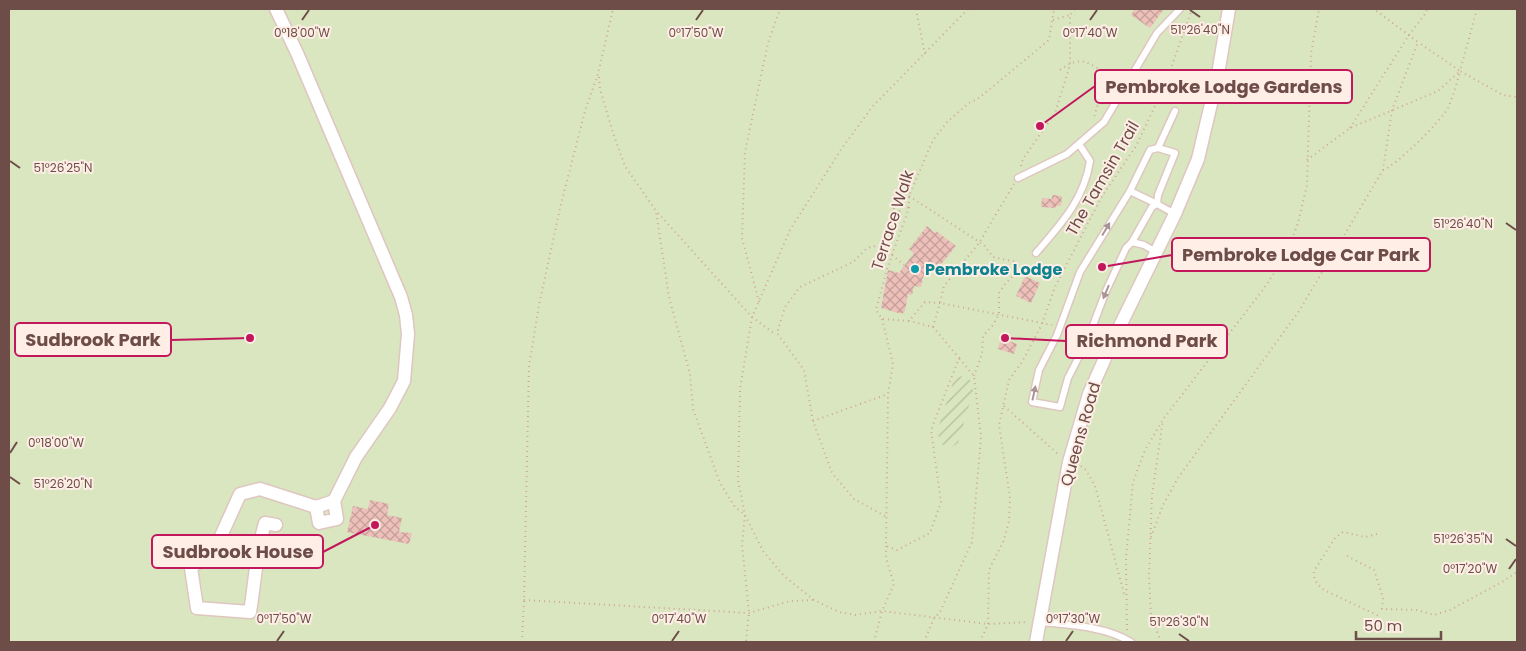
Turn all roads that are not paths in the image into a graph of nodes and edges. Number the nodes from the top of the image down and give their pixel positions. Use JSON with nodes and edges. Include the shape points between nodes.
{"nodes":[{"id":1,"x":276,"y":9,"type":"edge"},
{"id":2,"x":1180,"y":9,"type":"edge"},
{"id":3,"x":1229,"y":9,"type":"edge"},
{"id":4,"x":1175,"y":111,"type":"dead end"},
{"id":5,"x":1078,"y":144,"type":"junction"},
{"id":6,"x":1158,"y":148,"type":"junction"},
{"id":7,"x":1018,"y":178,"type":"road end"},
{"id":8,"x":1130,"y":191,"type":"junction"},
{"id":9,"x":1157,"y":204,"type":"junction"},
{"id":10,"x":1175,"y":214,"type":"junction"},
{"id":11,"x":1132,"y":242,"type":"junction"},
{"id":12,"x":1156,"y":252,"type":"junction"},
{"id":13,"x":1036,"y":254,"type":"dead end"},
{"id":14,"x":334,"y":501,"type":"junction"},
{"id":15,"x":316,"y":507,"type":"junction"},
{"id":16,"x":276,"y":525,"type":"dead end"},
{"id":17,"x":1040,"y":622,"type":"junction"},
{"id":18,"x":1129,"y":641,"type":"edge"},
{"id":19,"x":1036,"y":642,"type":"edge"}],
"edges":[{"from":1,"to":14,"type":"street","via":[[406,315],[408,334],[404,381],[390,408],[356,457]]},
{"from":2,"to":5,"type":"lane","via":[[1157,33],[1104,122]]},
{"from":3,"to":10,"type":"street","name":"Queens Road","via":[[1198,159]]},
{"from":4,"to":6,"type":"lane"},
{"from":5,"to":7,"type":"lane","via":[[1067,154]]},
{"from":5,"to":13,"type":"lane","via":[[1090,161],[1087,179],[1068,215]]},
{"from":6,"to":8,"type":"lane","via":[[1150,150]]},
{"from":6,"to":9,"type":"lane","via":[[1175,153]]},
{"from":8,"to":9,"type":"lane"},
{"from":11,"to":8,"type":"lane","one_way":true,"via":[[1126,248],[1068,378],[1060,407],[1032,402],[1039,370],[1080,272]]},
{"from":9,"to":10,"type":"lane"},
{"from":9,"to":11,"type":"lane","via":[[1152,207]]},
{"from":10,"to":12,"type":"street","name":"Queens Road"},
{"from":11,"to":12,"type":"lane"},
{"from":12,"to":17,"type":"street","name":"Queens Road","via":[[1089,394],[1069,462]]},
{"from":14,"to":15,"type":"street"},
{"from":14,"to":15,"type":"street","via":[[337,519],[319,523]]},
{"from":15,"to":16,"type":"street","via":[[260,489],[240,494],[216,547],[191,568],[197,608],[250,612],[265,523]]},
{"from":17,"to":18,"type":"lane","via":[[1102,631]]},
{"from":17,"to":19,"type":"street","name":"Queens Road"}]}
